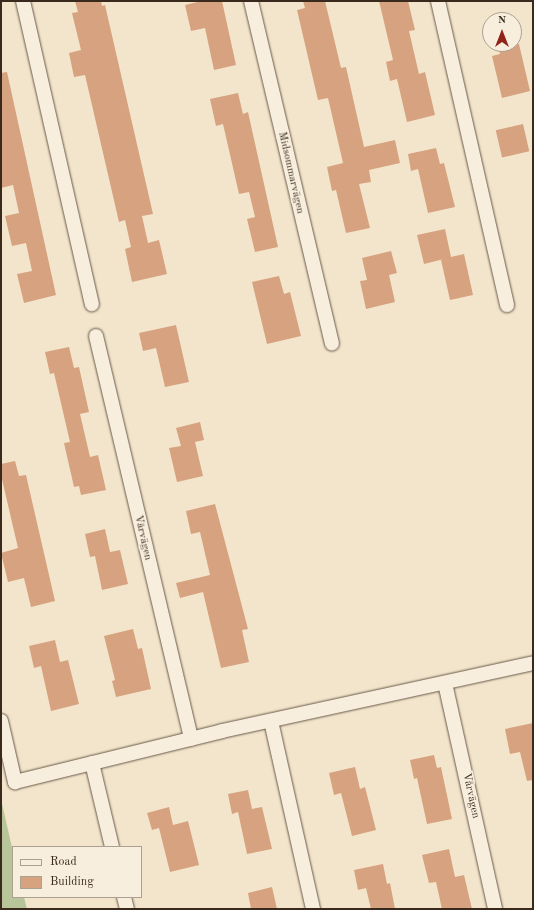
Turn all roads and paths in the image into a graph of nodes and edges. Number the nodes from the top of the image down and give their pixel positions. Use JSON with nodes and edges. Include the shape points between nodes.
{"nodes":[{"id":1,"x":22,"y":1,"type":"edge"},
{"id":2,"x":251,"y":1,"type":"edge"},
{"id":3,"x":438,"y":1,"type":"edge"},
{"id":4,"x":92,"y":304,"type":"dead end"},
{"id":5,"x":506,"y":305,"type":"dead end"},
{"id":6,"x":96,"y":336,"type":"dead end"},
{"id":7,"x":332,"y":344,"type":"dead end"},
{"id":8,"x":533,"y":663,"type":"edge"},
{"id":9,"x":445,"y":683,"type":"junction"},
{"id":10,"x":1,"y":721,"type":"edge"},
{"id":11,"x":271,"y":721,"type":"junction"},
{"id":12,"x":191,"y":739,"type":"junction"},
{"id":13,"x":92,"y":763,"type":"junction"},
{"id":14,"x":112,"y":846,"type":"edge"},
{"id":15,"x":124,"y":898,"type":"edge"},
{"id":16,"x":127,"y":909,"type":"edge"},
{"id":17,"x":313,"y":909,"type":"edge"},
{"id":18,"x":495,"y":909,"type":"edge"}],
"edges":[{"from":1,"to":4,"type":"street"},
{"from":2,"to":7,"type":"street","name":"Midsommarvägen"},
{"from":3,"to":5,"type":"street"},
{"from":6,"to":12,"type":"street","name":"Vårvägen"},
{"from":8,"to":9,"type":"street"},
{"from":9,"to":11,"type":"street"},
{"from":9,"to":18,"type":"street","name":"Vårvägen"},
{"from":10,"to":13,"type":"street","via":[[15,782]]},
{"from":11,"to":12,"type":"street"},
{"from":11,"to":17,"type":"street"},
{"from":12,"to":13,"type":"street"},
{"from":13,"to":14,"type":"street"},
{"from":15,"to":16,"type":"street"}]}
